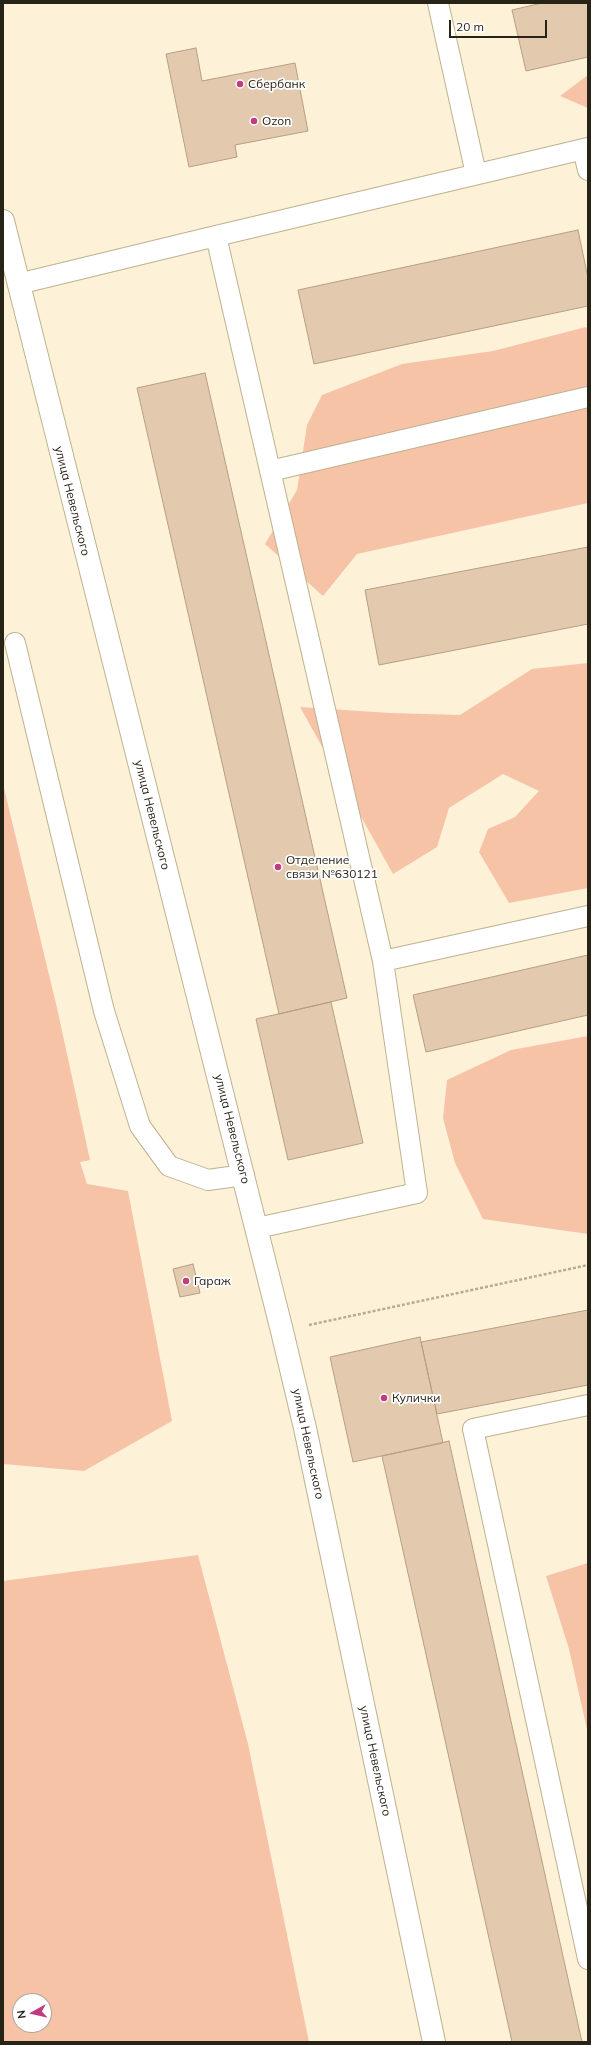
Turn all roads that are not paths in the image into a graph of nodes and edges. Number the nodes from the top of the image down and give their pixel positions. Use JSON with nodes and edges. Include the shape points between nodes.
{"nodes":[{"id":1,"x":438,"y":3,"type":"edge"},
{"id":2,"x":586,"y":148,"type":"edge"},
{"id":3,"x":588,"y":170,"type":"edge"},
{"id":4,"x":476,"y":174,"type":"junction"},
{"id":5,"x":3,"y":221,"type":"edge"},
{"id":6,"x":216,"y":236,"type":"junction"},
{"id":7,"x":18,"y":284,"type":"junction"},
{"id":8,"x":588,"y":397,"type":"edge"},
{"id":9,"x":270,"y":471,"type":"junction"},
{"id":10,"x":15,"y":643,"type":"dead end"},
{"id":11,"x":588,"y":916,"type":"edge"},
{"id":12,"x":383,"y":961,"type":"junction"},
{"id":13,"x":244,"y":1176,"type":"junction"},
{"id":14,"x":257,"y":1228,"type":"junction"},
{"id":15,"x":588,"y":1405,"type":"edge"},
{"id":16,"x":588,"y":1959,"type":"edge"},
{"id":17,"x":434,"y":2042,"type":"edge"}],
"edges":[{"from":1,"to":4,"type":"lane"},
{"from":2,"to":3,"type":"lane"},
{"from":2,"to":4,"type":"lane"},
{"from":4,"to":6,"type":"lane"},
{"from":5,"to":7,"type":"street","name":"улица Невельского"},
{"from":6,"to":7,"type":"lane"},
{"from":6,"to":9,"type":"lane"},
{"from":7,"to":13,"type":"street","name":"улица Невельского"},
{"from":8,"to":9,"type":"lane"},
{"from":9,"to":12,"type":"lane"},
{"from":10,"to":13,"type":"lane","via":[[104,1011],[140,1126],[169,1166],[208,1180]]},
{"from":11,"to":12,"type":"lane"},
{"from":12,"to":14,"type":"lane","via":[[417,1193]]},
{"from":13,"to":14,"type":"street","name":"улица Невельского"},
{"from":14,"to":17,"type":"street","name":"улица Невельского","via":[[307,1436]]},
{"from":15,"to":16,"type":"lane","via":[[473,1428]]}]}
